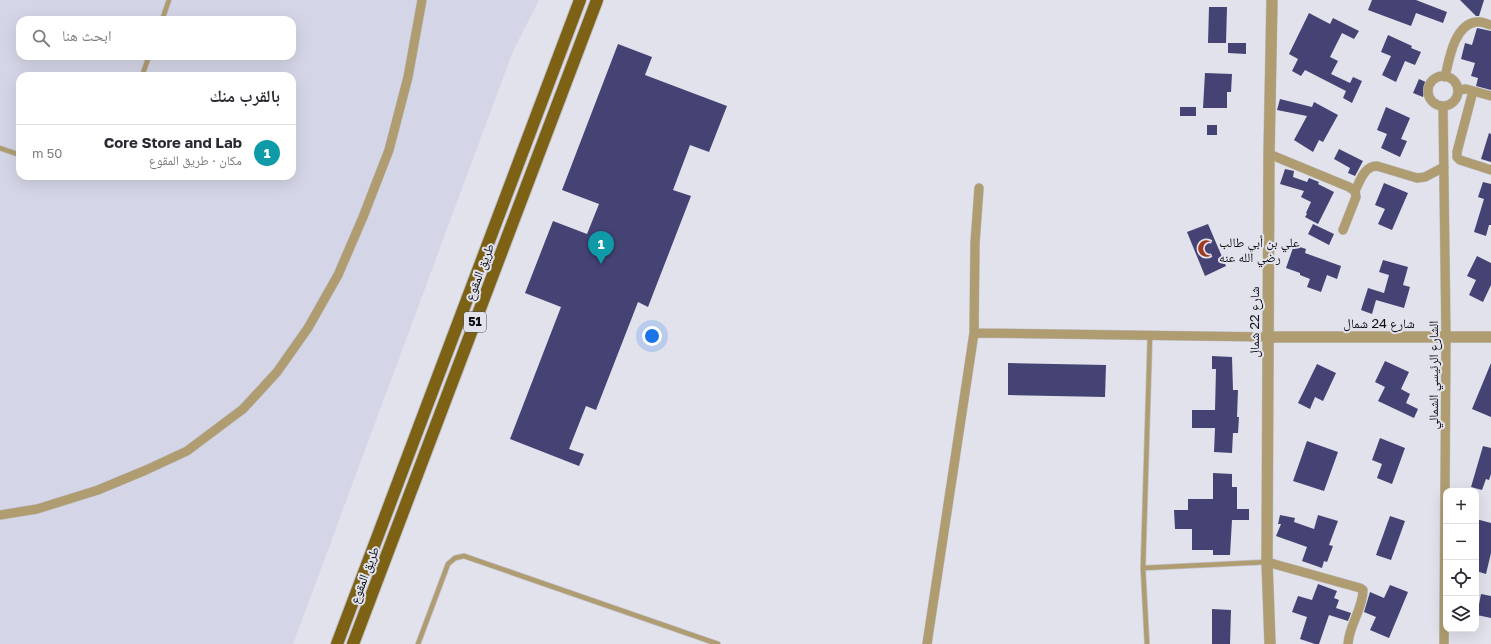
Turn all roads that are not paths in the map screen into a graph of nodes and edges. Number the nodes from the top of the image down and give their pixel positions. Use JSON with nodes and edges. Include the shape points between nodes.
{"nodes":[{"id":1,"x":169,"y":0,"type":"edge"},
{"id":2,"x":422,"y":0,"type":"edge"},
{"id":3,"x":580,"y":0,"type":"edge"},
{"id":4,"x":596,"y":0,"type":"edge"},
{"id":5,"x":1272,"y":0,"type":"edge"},
{"id":6,"x":163,"y":16,"type":"edge"},
{"id":7,"x":1491,"y":25,"type":"edge"},
{"id":8,"x":148,"y":60,"type":"edge"},
{"id":9,"x":143,"y":72,"type":"edge"},
{"id":10,"x":1445,"y":76,"type":"junction"},
{"id":11,"x":1458,"y":90,"type":"junction"},
{"id":12,"x":1473,"y":91,"type":"junction"},
{"id":13,"x":1491,"y":96,"type":"edge"},
{"id":14,"x":1443,"y":106,"type":"junction"},
{"id":15,"x":0,"y":148,"type":"edge"},
{"id":16,"x":16,"y":154,"type":"edge"},
{"id":17,"x":1269,"y":154,"type":"junction"},
{"id":18,"x":1444,"y":167,"type":"junction"},
{"id":19,"x":1491,"y":170,"type":"edge"},
{"id":20,"x":979,"y":188,"type":"dead end"},
{"id":21,"x":1355,"y":191,"type":"junction"},
{"id":22,"x":1343,"y":230,"type":"dead end"},
{"id":23,"x":974,"y":333,"type":"junction"},
{"id":24,"x":1150,"y":335,"type":"junction"},
{"id":25,"x":1268,"y":336,"type":"junction"},
{"id":26,"x":1446,"y":337,"type":"junction"},
{"id":27,"x":1491,"y":337,"type":"edge"},
{"id":28,"x":0,"y":515,"type":"edge"},
{"id":29,"x":1267,"y":562,"type":"junction"},
{"id":30,"x":1143,"y":568,"type":"junction"},
{"id":31,"x":337,"y":644,"type":"edge"},
{"id":32,"x":353,"y":644,"type":"edge"},
{"id":33,"x":418,"y":644,"type":"edge"},
{"id":34,"x":718,"y":644,"type":"edge"},
{"id":35,"x":927,"y":644,"type":"edge"},
{"id":36,"x":1147,"y":644,"type":"edge"},
{"id":37,"x":1270,"y":644,"type":"edge"},
{"id":38,"x":1348,"y":644,"type":"edge"},
{"id":39,"x":1444,"y":644,"type":"edge"}],
"edges":[{"from":1,"to":6,"type":"lane"},
{"from":2,"to":28,"type":"street","via":[[408,77],[389,150],[363,217],[338,275],[308,328],[277,372],[243,409],[187,451],[98,490],[37,509]]},
{"from":3,"to":31,"type":"main road","name":"طريق المقوع","number":"51"},
{"from":4,"to":32,"type":"main road","name":"طريق المقوع","number":"51"},
{"from":5,"to":17,"type":"street","name":"شارع 22 شمال"},
{"from":7,"to":10,"type":"street","via":[[1476,22],[1459,34]]},
{"from":8,"to":9,"type":"lane"},
{"from":10,"to":11,"type":"street","via":[[1455,82]]},
{"from":10,"to":14,"type":"street","via":[[1436,78],[1428,88],[1431,101]]},
{"from":11,"to":12,"type":"street"},
{"from":11,"to":14,"type":"street","via":[[1454,101]]},
{"from":12,"to":13,"type":"street"},
{"from":12,"to":19,"type":"street","via":[[1457,157]]},
{"from":14,"to":18,"type":"street","name":"الشارع الرئيسي الشمالي"},
{"from":15,"to":16,"type":"lane"},
{"from":17,"to":21,"type":"street"},
{"from":17,"to":25,"type":"street","name":"شارع 22 شمال"},
{"from":18,"to":21,"type":"street","via":[[1425,177],[1417,178],[1380,167],[1370,167]]},
{"from":18,"to":26,"type":"street","name":"الشارع الرئيسي الشمالي"},
{"from":20,"to":23,"type":"street"},
{"from":21,"to":22,"type":"street","via":[[1356,197]]},
{"from":23,"to":24,"type":"street"},
{"from":23,"to":35,"type":"street"},
{"from":24,"to":25,"type":"street"},
{"from":24,"to":30,"type":"lane"},
{"from":25,"to":26,"type":"street","name":"شارع 24 شمال"},
{"from":25,"to":29,"type":"street","name":"شارع 22 شمال"},
{"from":26,"to":27,"type":"street","name":"شارع 24 شمال"},
{"from":26,"to":39,"type":"street","name":"الشارع الرئيسي الشمالي"},
{"from":29,"to":30,"type":"lane"},
{"from":29,"to":37,"type":"street","name":"شارع 22 شمال"},
{"from":29,"to":38,"type":"street","via":[[1363,590]]},
{"from":30,"to":36,"type":"lane"},
{"from":33,"to":34,"type":"lane","via":[[448,564],[455,558],[464,556]]}]}
